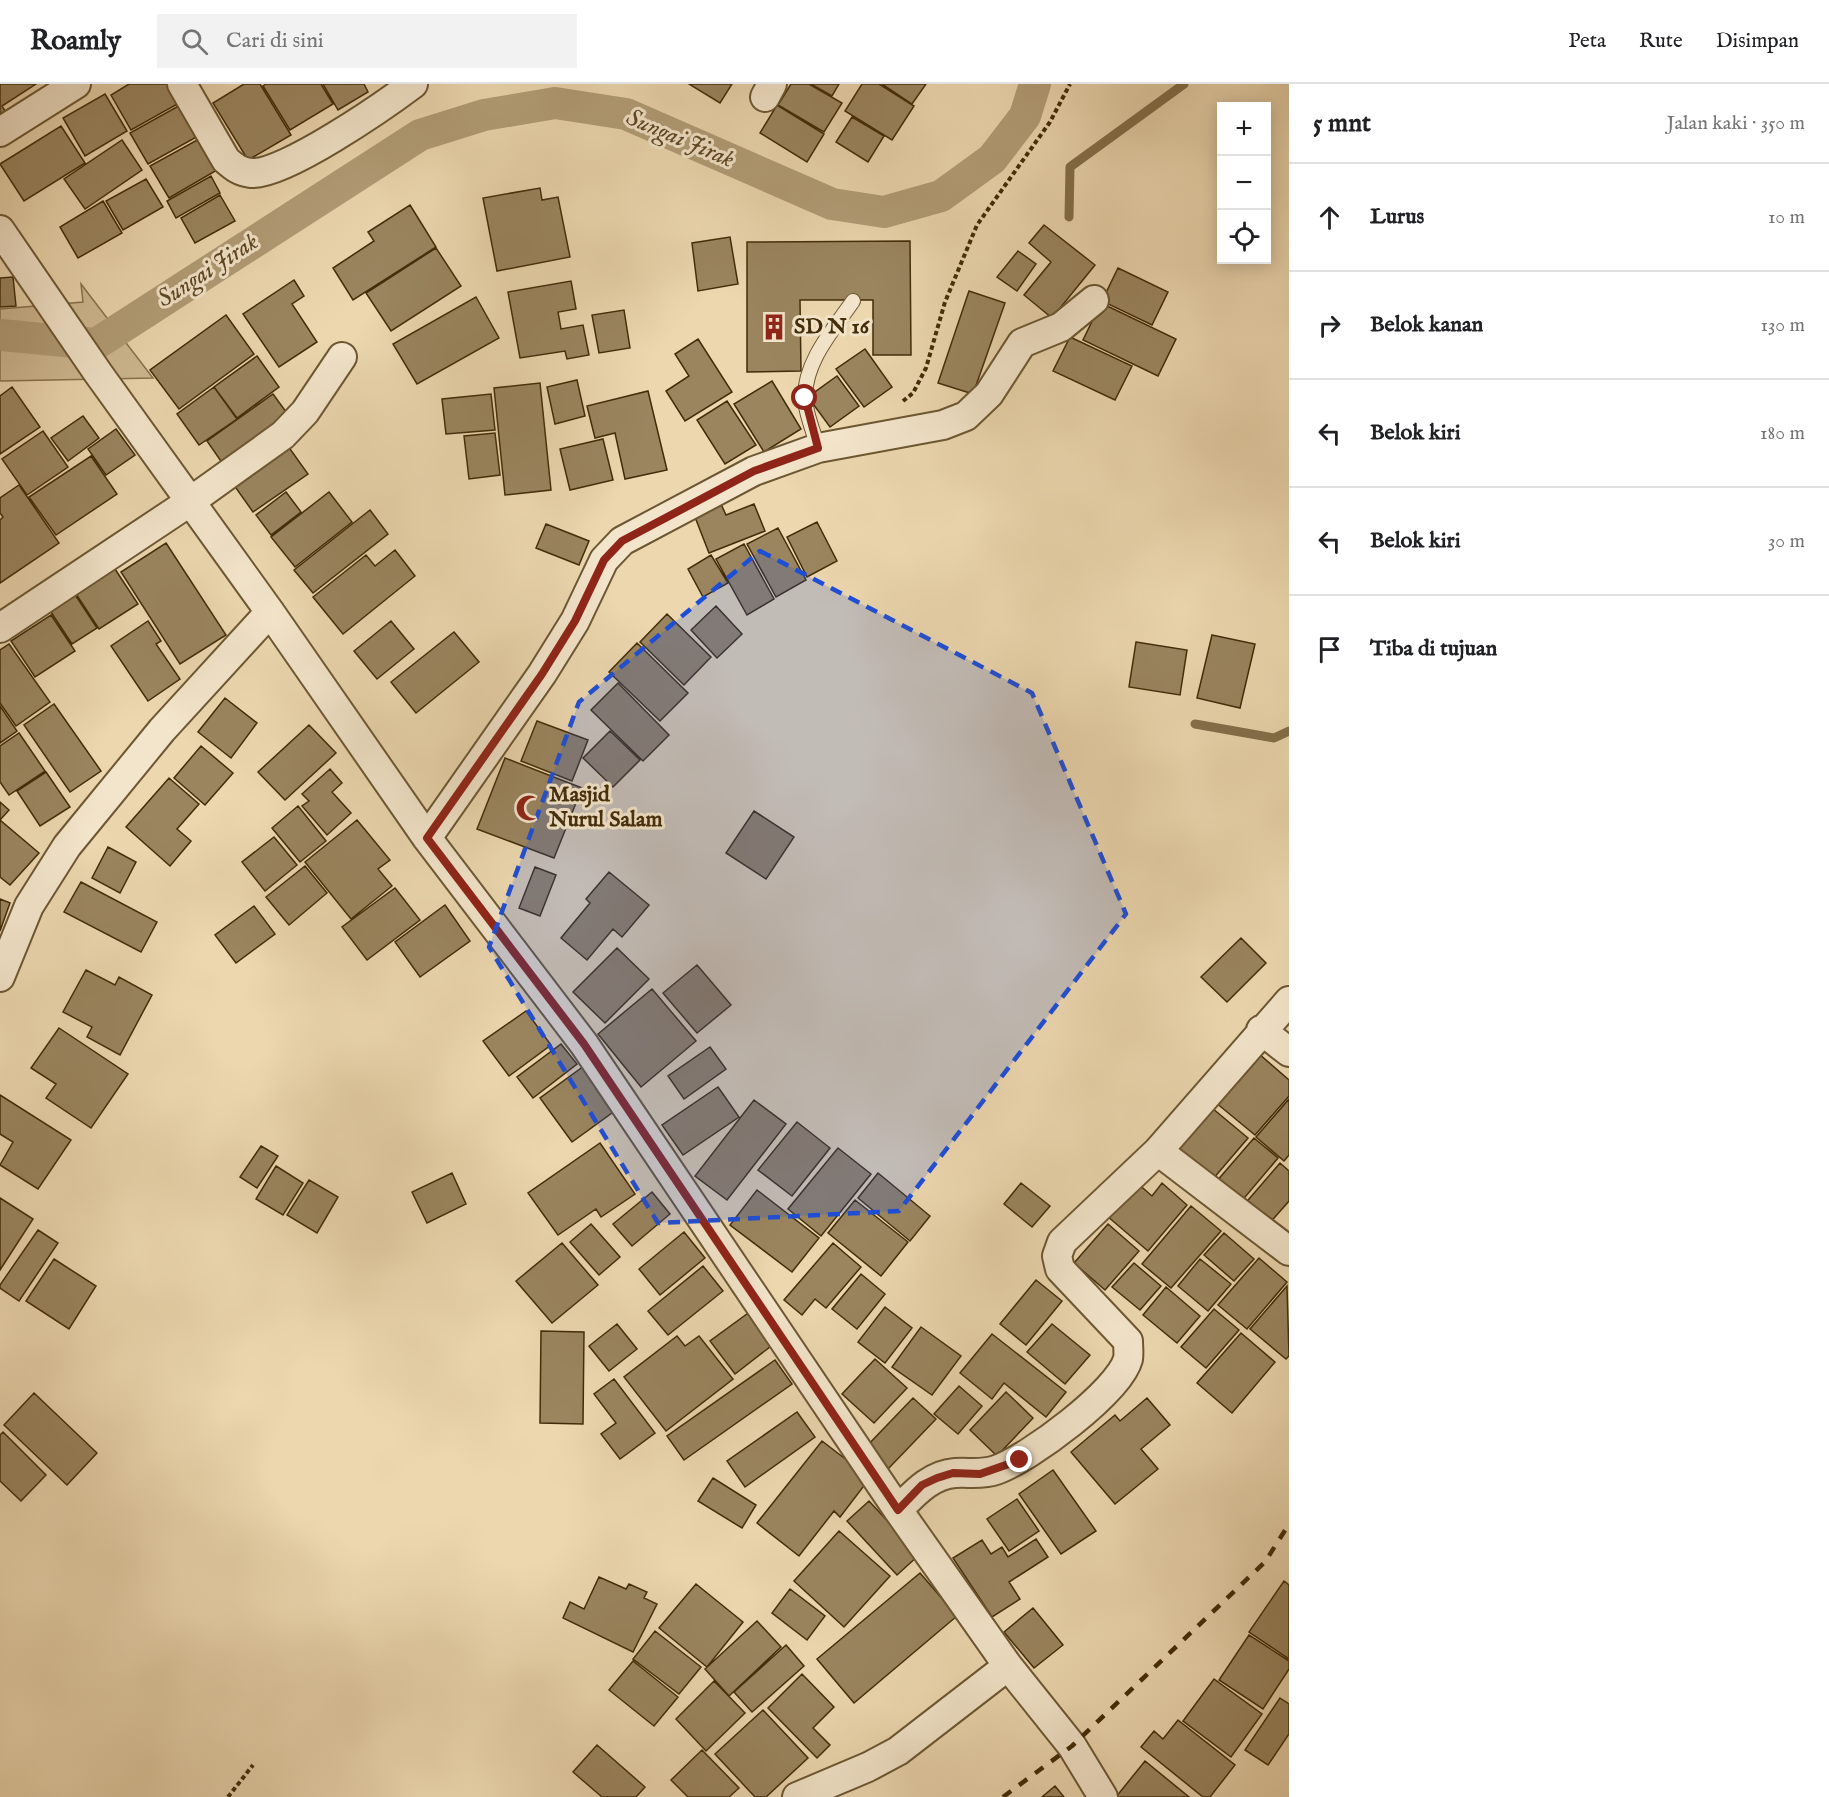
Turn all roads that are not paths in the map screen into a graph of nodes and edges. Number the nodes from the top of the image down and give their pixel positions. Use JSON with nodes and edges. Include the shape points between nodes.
{"nodes":[{"id":1,"x":76,"y":84,"type":"edge"},
{"id":2,"x":182,"y":84,"type":"edge"},
{"id":3,"x":413,"y":84,"type":"edge"},
{"id":4,"x":0,"y":132,"type":"edge"},
{"id":5,"x":5,"y":244,"type":"edge"},
{"id":6,"x":1094,"y":300,"type":"dead end"},
{"id":7,"x":853,"y":301,"type":"dead end"},
{"id":8,"x":342,"y":357,"type":"dead end"},
{"id":9,"x":818,"y":448,"type":"junction"},
{"id":10,"x":191,"y":501,"type":"junction"},
{"id":11,"x":270,"y":612,"type":"junction"},
{"id":12,"x":0,"y":628,"type":"edge"},
{"id":13,"x":427,"y":838,"type":"junction"},
{"id":14,"x":0,"y":977,"type":"edge"},
{"id":15,"x":1289,"y":1000,"type":"edge"},
{"id":16,"x":1261,"y":1030,"type":"junction"},
{"id":17,"x":1289,"y":1052,"type":"edge"},
{"id":18,"x":1158,"y":1151,"type":"junction"},
{"id":19,"x":1289,"y":1251,"type":"edge"},
{"id":20,"x":898,"y":1510,"type":"junction"},
{"id":21,"x":1008,"y":1666,"type":"junction"},
{"id":22,"x":797,"y":1797,"type":"edge"},
{"id":23,"x":1103,"y":1797,"type":"edge"}],
"edges":[{"from":1,"to":4,"type":"street"},
{"from":2,"to":3,"type":"street","via":[[226,160],[237,169],[253,173],[300,156]]},
{"from":5,"to":10,"type":"street","via":[[35,280]]},
{"from":6,"to":9,"type":"street","via":[[1061,327],[1022,343],[989,394],[966,416],[943,425]]},
{"from":7,"to":9,"type":"lane","via":[[816,355],[808,376],[805,398]]},
{"from":8,"to":10,"type":"street","via":[[305,412],[283,435]]},
{"from":9,"to":13,"type":"street","via":[[745,476],[622,541],[604,560],[575,621],[542,674]]},
{"from":10,"to":11,"type":"street"},
{"from":10,"to":12,"type":"street"},
{"from":11,"to":13,"type":"street"},
{"from":11,"to":14,"type":"street","via":[[170,721],[67,846],[29,906]]},
{"from":13,"to":20,"type":"street","via":[[584,1044]]},
{"from":15,"to":16,"type":"street"},
{"from":16,"to":17,"type":"street"},
{"from":16,"to":18,"type":"street"},
{"from":18,"to":19,"type":"street"},
{"from":18,"to":20,"type":"street","via":[[1062,1242],[1057,1256],[1060,1269],[1070,1282],[1128,1341],[1128,1359],[1109,1390],[1020,1460],[980,1474],[953,1473],[937,1478],[922,1485]]},
{"from":20,"to":21,"type":"street"},
{"from":21,"to":22,"type":"street","via":[[898,1751]]},
{"from":21,"to":23,"type":"street","via":[[1072,1746]]}]}
